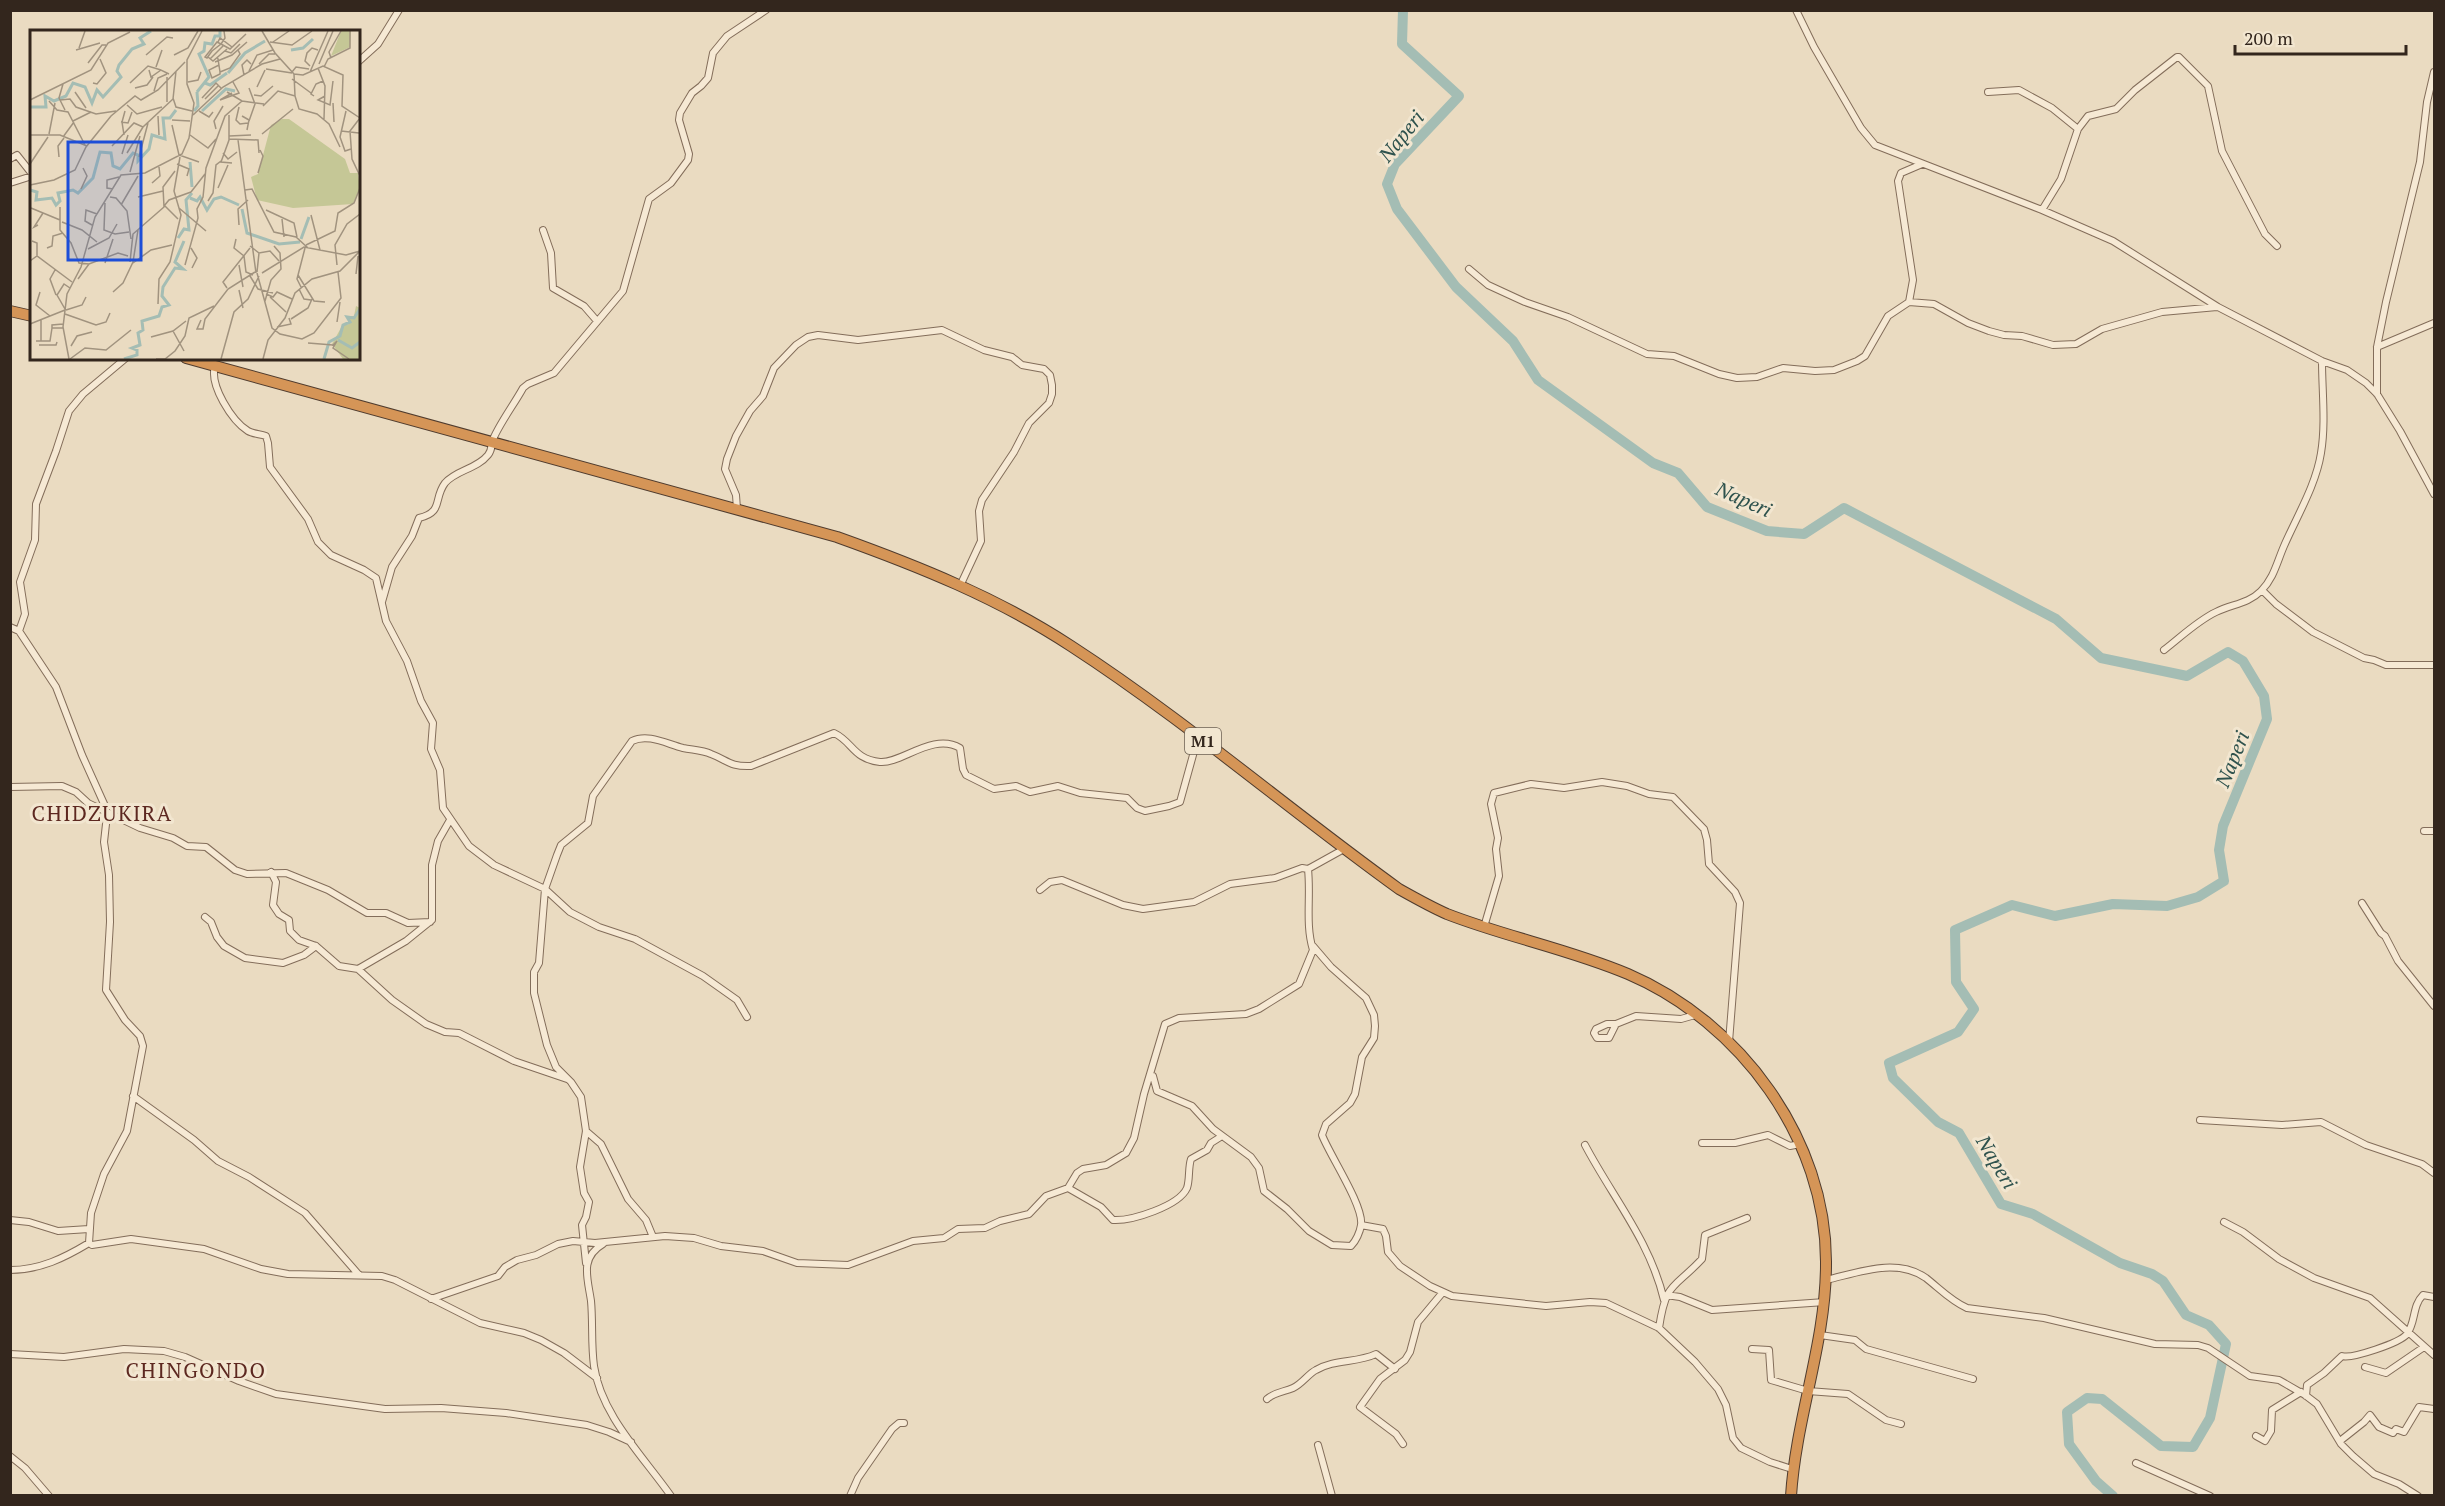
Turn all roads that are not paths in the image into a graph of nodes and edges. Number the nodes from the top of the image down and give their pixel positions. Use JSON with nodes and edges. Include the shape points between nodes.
{"nodes":[{"id":1,"x":399,"y":10,"type":"edge"},
{"id":2,"x":766,"y":10,"type":"edge"},
{"id":3,"x":1796,"y":10,"type":"edge"},
{"id":4,"x":360,"y":60,"type":"edge"},
{"id":5,"x":2434,"y":72,"type":"edge"},
{"id":6,"x":1988,"y":92,"type":"dead end"},
{"id":7,"x":2079,"y":129,"type":"junction"},
{"id":8,"x":10,"y":159,"type":"edge"},
{"id":9,"x":1923,"y":164,"type":"junction"},
{"id":10,"x":30,"y":172,"type":"edge"},
{"id":11,"x":30,"y":176,"type":"edge"},
{"id":12,"x":10,"y":183,"type":"edge"},
{"id":13,"x":2042,"y":210,"type":"junction"},
{"id":14,"x":543,"y":230,"type":"dead end"},
{"id":15,"x":2277,"y":246,"type":"dead end"},
{"id":16,"x":1469,"y":269,"type":"dead end"},
{"id":17,"x":1908,"y":302,"type":"junction"},
{"id":18,"x":2218,"y":307,"type":"junction"},
{"id":19,"x":10,"y":311,"type":"edge"},
{"id":20,"x":30,"y":316,"type":"edge"},
{"id":21,"x":597,"y":321,"type":"junction"},
{"id":22,"x":2434,"y":323,"type":"edge"},
{"id":23,"x":2377,"y":346,"type":"junction"},
{"id":24,"x":124,"y":360,"type":"edge"},
{"id":25,"x":193,"y":360,"type":"edge"},
{"id":26,"x":2322,"y":361,"type":"junction"},
{"id":27,"x":215,"y":366,"type":"junction"},
{"id":28,"x":2377,"y":394,"type":"junction"},
{"id":29,"x":492,"y":442,"type":"junction"},
{"id":30,"x":2434,"y":494,"type":"edge"},
{"id":31,"x":737,"y":509,"type":"junction"},
{"id":32,"x":960,"y":586,"type":"junction"},
{"id":33,"x":2262,"y":590,"type":"junction"},
{"id":34,"x":382,"y":605,"type":"junction"},
{"id":35,"x":10,"y":627,"type":"edge"},
{"id":36,"x":19,"y":631,"type":"junction"},
{"id":37,"x":2164,"y":650,"type":"dead end"},
{"id":38,"x":2434,"y":665,"type":"edge"},
{"id":39,"x":1198,"y":737,"type":"junction"},
{"id":40,"x":10,"y":787,"type":"edge"},
{"id":41,"x":106,"y":811,"type":"junction"},
{"id":42,"x":450,"y":820,"type":"junction"},
{"id":43,"x":2424,"y":831,"type":"dead end"},
{"id":44,"x":2434,"y":831,"type":"edge"},
{"id":45,"x":1344,"y":849,"type":"junction"},
{"id":46,"x":1308,"y":869,"type":"junction"},
{"id":47,"x":271,"y":872,"type":"junction"},
{"id":48,"x":546,"y":889,"type":"junction"},
{"id":49,"x":1040,"y":890,"type":"dead end"},
{"id":50,"x":2362,"y":903,"type":"dead end"},
{"id":51,"x":205,"y":917,"type":"dead end"},
{"id":52,"x":430,"y":922,"type":"junction"},
{"id":53,"x":1484,"y":927,"type":"junction"},
{"id":54,"x":1310,"y":943,"type":"junction"},
{"id":55,"x":316,"y":946,"type":"junction"},
{"id":56,"x":358,"y":969,"type":"junction"},
{"id":57,"x":2434,"y":1006,"type":"edge"},
{"id":58,"x":1697,"y":1014,"type":"junction"},
{"id":59,"x":747,"y":1017,"type":"dead end"},
{"id":60,"x":1616,"y":1024,"type":"dead end"},
{"id":61,"x":1730,"y":1042,"type":"junction"},
{"id":62,"x":1152,"y":1072,"type":"junction"},
{"id":63,"x":568,"y":1079,"type":"junction"},
{"id":64,"x":133,"y":1096,"type":"junction"},
{"id":65,"x":2200,"y":1120,"type":"dead end"},
{"id":66,"x":586,"y":1131,"type":"junction"},
{"id":67,"x":1222,"y":1136,"type":"junction"},
{"id":68,"x":1702,"y":1143,"type":"dead end"},
{"id":69,"x":1800,"y":1144,"type":"junction"},
{"id":70,"x":1585,"y":1145,"type":"dead end"},
{"id":71,"x":2434,"y":1173,"type":"edge"},
{"id":72,"x":1068,"y":1188,"type":"junction"},
{"id":73,"x":1747,"y":1218,"type":"dead end"},
{"id":74,"x":10,"y":1220,"type":"edge"},
{"id":75,"x":2224,"y":1222,"type":"dead end"},
{"id":76,"x":1361,"y":1225,"type":"junction"},
{"id":77,"x":89,"y":1229,"type":"junction"},
{"id":78,"x":653,"y":1237,"type":"junction"},
{"id":79,"x":605,"y":1242,"type":"junction"},
{"id":80,"x":89,"y":1243,"type":"junction"},
{"id":81,"x":583,"y":1243,"type":"junction"},
{"id":82,"x":586,"y":1263,"type":"junction"},
{"id":83,"x":10,"y":1270,"type":"edge"},
{"id":84,"x":359,"y":1275,"type":"junction"},
{"id":85,"x":1826,"y":1280,"type":"junction"},
{"id":86,"x":1443,"y":1292,"type":"junction"},
{"id":87,"x":1665,"y":1297,"type":"junction"},
{"id":88,"x":2434,"y":1297,"type":"edge"},
{"id":89,"x":431,"y":1299,"type":"junction"},
{"id":90,"x":1825,"y":1302,"type":"junction"},
{"id":91,"x":1659,"y":1328,"type":"junction"},
{"id":92,"x":2408,"y":1333,"type":"junction"},
{"id":93,"x":1820,"y":1335,"type":"junction"},
{"id":94,"x":2424,"y":1347,"type":"junction"},
{"id":95,"x":1752,"y":1349,"type":"dead end"},
{"id":96,"x":10,"y":1354,"type":"edge"},
{"id":97,"x":2434,"y":1356,"type":"edge"},
{"id":98,"x":2365,"y":1367,"type":"dead end"},
{"id":99,"x":1395,"y":1369,"type":"junction"},
{"id":100,"x":597,"y":1378,"type":"junction"},
{"id":101,"x":1973,"y":1379,"type":"dead end"},
{"id":102,"x":1808,"y":1391,"type":"junction"},
{"id":103,"x":2304,"y":1394,"type":"junction"},
{"id":104,"x":1268,"y":1400,"type":"dead end"},
{"id":105,"x":2434,"y":1409,"type":"edge"},
{"id":106,"x":904,"y":1424,"type":"dead end"},
{"id":107,"x":1900,"y":1424,"type":"dead end"},
{"id":108,"x":2256,"y":1436,"type":"dead end"},
{"id":109,"x":2340,"y":1441,"type":"junction"},
{"id":110,"x":631,"y":1442,"type":"junction"},
{"id":111,"x":1403,"y":1443,"type":"dead end"},
{"id":112,"x":1318,"y":1445,"type":"dead end"},
{"id":113,"x":10,"y":1456,"type":"edge"},
{"id":114,"x":2136,"y":1463,"type":"dead end"},
{"id":115,"x":1792,"y":1468,"type":"junction"},
{"id":116,"x":49,"y":1496,"type":"edge"},
{"id":117,"x":671,"y":1496,"type":"edge"},
{"id":118,"x":850,"y":1496,"type":"edge"},
{"id":119,"x":1332,"y":1496,"type":"edge"},
{"id":120,"x":1791,"y":1496,"type":"edge"},
{"id":121,"x":2210,"y":1496,"type":"edge"},
{"id":122,"x":2418,"y":1496,"type":"edge"}],
"edges":[{"from":1,"to":4,"type":"street","via":[[378,44]]},
{"from":2,"to":21,"type":"street","via":[[727,36],[713,53],[708,78],[683,106],[679,120],[688,148],[687,160],[670,183],[649,199],[626,287]]},
{"from":3,"to":9,"type":"street","via":[[1864,134],[1880,148]]},
{"from":5,"to":23,"type":"street","via":[[2420,162]]},
{"from":6,"to":7,"type":"street","via":[[2019,90]]},
{"from":7,"to":13,"type":"street","via":[[2061,179]]},
{"from":7,"to":15,"type":"street","via":[[2088,116],[2116,109],[2179,57],[2208,86],[2222,151],[2265,234]]},
{"from":8,"to":10,"type":"street","via":[[17,155]]},
{"from":9,"to":13,"type":"street"},
{"from":9,"to":17,"type":"street","via":[[1902,173],[1898,181],[1913,280]]},
{"from":11,"to":12,"type":"street"},
{"from":13,"to":18,"type":"street","via":[[2113,241]]},
{"from":14,"to":21,"type":"street","via":[[551,253],[553,288],[584,306]]},
{"from":16,"to":17,"type":"street","via":[[1488,285],[1647,354],[1674,356],[1737,378],[1756,377],[1783,368],[1829,370],[1857,361],[1865,356],[1888,316]]},
{"from":17,"to":18,"type":"street","via":[[1934,304],[1989,331],[2053,345],[2076,344],[2102,329],[2162,312]]},
{"from":18,"to":26,"type":"street"},
{"from":19,"to":20,"type":"highway"},
{"from":21,"to":29,"type":"street","via":[[554,373],[523,388]]},
{"from":22,"to":23,"type":"street"},
{"from":23,"to":28,"type":"street"},
{"from":24,"to":36,"type":"street","via":[[69,411],[36,504],[34,540],[20,582],[25,614]]},
{"from":25,"to":27,"type":"highway","number":"M1"},
{"from":26,"to":28,"type":"street","via":[[2347,370]]},
{"from":26,"to":33,"type":"street","via":[[2321,454],[2279,563]]},
{"from":27,"to":29,"type":"highway","number":"M1"},
{"from":27,"to":34,"type":"street","via":[[230,414],[246,429],[266,436],[270,467],[308,519],[318,542],[331,555],[375,577]]},
{"from":28,"to":30,"type":"street"},
{"from":29,"to":31,"type":"highway","number":"M1"},
{"from":29,"to":34,"type":"street","via":[[490,453],[444,484],[430,515],[419,518],[392,567]]},
{"from":31,"to":32,"type":"highway","number":"M1","via":[[837,537]]},
{"from":31,"to":32,"type":"street","via":[[736,495],[725,469],[727,459],[750,411],[763,396],[774,368],[796,345],[818,335],[858,340],[942,330],[984,350],[1012,357],[1022,365],[1044,369],[1052,385],[1049,403],[1029,423],[982,500],[981,541]]},
{"from":32,"to":39,"type":"highway","number":"M1","via":[[1071,645]]},
{"from":33,"to":37,"type":"street","via":[[2242,604],[2204,619]]},
{"from":33,"to":38,"type":"street","via":[[2313,632],[2364,658],[2386,665]]},
{"from":34,"to":42,"type":"street","via":[[389,629],[433,723],[431,749],[441,770],[442,804]]},
{"from":35,"to":36,"type":"street"},
{"from":36,"to":41,"type":"street","via":[[56,687]]},
{"from":39,"to":45,"type":"highway","number":"M1"},
{"from":39,"to":48,"type":"street","via":[[1178,803],[1145,811],[1127,798],[1080,793],[1058,786],[1030,792],[1016,786],[992,788],[966,776],[961,750],[955,745],[923,747],[882,763],[859,756],[834,733],[743,767],[706,752],[653,739],[635,739],[593,796],[588,823],[561,845]]},
{"from":40,"to":41,"type":"street","via":[[62,786]]},
{"from":41,"to":47,"type":"street","via":[[187,846],[206,847],[235,870]]},
{"from":41,"to":64,"type":"street","via":[[104,842],[110,922],[105,984],[125,1020],[142,1040]]},
{"from":42,"to":48,"type":"street","via":[[469,846],[487,861]]},
{"from":42,"to":52,"type":"street","via":[[434,858]]},
{"from":43,"to":44,"type":"street"},
{"from":45,"to":46,"type":"street"},
{"from":45,"to":53,"type":"highway","number":"M1","via":[[1399,889]]},
{"from":46,"to":49,"type":"street","via":[[1230,884],[1194,903],[1143,909],[1062,880],[1050,882]]},
{"from":46,"to":54,"type":"street"},
{"from":47,"to":52,"type":"street","via":[[309,881],[367,913],[389,914],[408,923]]},
{"from":47,"to":55,"type":"street","via":[[276,882],[272,902],[276,910],[289,920],[292,934]]},
{"from":48,"to":59,"type":"street","via":[[570,912],[635,939],[703,976],[737,1000]]},
{"from":48,"to":63,"type":"street","via":[[534,993],[547,1045],[556,1067]]},
{"from":50,"to":57,"type":"street","via":[[2398,962]]},
{"from":51,"to":55,"type":"street","via":[[224,946],[245,958],[283,963]]},
{"from":52,"to":56,"type":"street"},
{"from":53,"to":58,"type":"highway","number":"M1","via":[[1628,974]]},
{"from":53,"to":61,"type":"street","via":[[1499,876],[1498,838],[1491,804],[1494,793],[1531,784],[1564,788],[1602,782],[1673,797],[1704,829],[1709,864],[1740,903]]},
{"from":54,"to":62,"type":"street","via":[[1313,953],[1299,984],[1259,1009],[1246,1014],[1179,1018],[1165,1024]]},
{"from":54,"to":76,"type":"street","via":[[1366,998],[1374,1015],[1374,1038],[1362,1057],[1355,1094],[1326,1124],[1322,1135],[1341,1169]]},
{"from":55,"to":56,"type":"street","via":[[339,966]]},
{"from":56,"to":63,"type":"street","via":[[426,1024]]},
{"from":58,"to":60,"type":"street","via":[[1681,1019],[1636,1016]]},
{"from":58,"to":61,"type":"highway","number":"M1"},
{"from":61,"to":69,"type":"highway","number":"M1","via":[[1765,1084]]},
{"from":62,"to":67,"type":"street","via":[[1157,1091],[1192,1106]]},
{"from":62,"to":72,"type":"street","via":[[1126,1154],[1106,1165],[1083,1169]]},
{"from":63,"to":66,"type":"street","via":[[581,1097]]},
{"from":64,"to":77,"type":"street","via":[[127,1131],[104,1174]]},
{"from":64,"to":84,"type":"street","via":[[218,1161],[305,1213]]},
{"from":65,"to":71,"type":"street","via":[[2282,1125],[2321,1122],[2366,1145],[2422,1164]]},
{"from":66,"to":78,"type":"street","via":[[601,1144],[628,1199],[646,1220]]},
{"from":66,"to":81,"type":"street","via":[[580,1167],[584,1193],[590,1202],[582,1225]]},
{"from":67,"to":72,"type":"street","via":[[1191,1159],[1186,1189],[1166,1206],[1113,1220]]},
{"from":67,"to":76,"type":"street","via":[[1251,1157],[1259,1168],[1264,1191],[1309,1231],[1332,1245],[1347,1247],[1354,1242]]},
{"from":68,"to":69,"type":"street","via":[[1735,1143],[1768,1135],[1790,1146]]},
{"from":69,"to":85,"type":"highway","number":"M1","via":[[1818,1199]]},
{"from":70,"to":87,"type":"street","via":[[1629,1215],[1655,1266]]},
{"from":72,"to":78,"type":"street","via":[[1046,1196],[1029,1214],[985,1228],[958,1229],[944,1238],[913,1241],[848,1265],[797,1263],[763,1251],[694,1238]]},
{"from":73,"to":87,"type":"street","via":[[1707,1233],[1702,1259]]},
{"from":74,"to":77,"type":"street","via":[[58,1231]]},
{"from":75,"to":92,"type":"street","via":[[2314,1278],[2370,1298]]},
{"from":76,"to":86,"type":"street","via":[[1383,1229],[1393,1259]]},
{"from":77,"to":80,"type":"street"},
{"from":78,"to":79,"type":"street"},
{"from":79,"to":81,"type":"street"},
{"from":79,"to":82,"type":"street"},
{"from":80,"to":83,"type":"street","via":[[44,1266]]},
{"from":80,"to":84,"type":"street","via":[[131,1239],[204,1249],[288,1274]]},
{"from":81,"to":82,"type":"street"},
{"from":81,"to":89,"type":"street","via":[[573,1241],[548,1247],[510,1263],[498,1276]]},
{"from":82,"to":100,"type":"street"},
{"from":84,"to":89,"type":"street","via":[[395,1280]]},
{"from":85,"to":90,"type":"highway","number":"M1"},
{"from":85,"to":103,"type":"street","via":[[1875,1269],[1901,1268],[1926,1279],[1967,1308],[2044,1318],[2155,1344],[2198,1345],[2250,1376],[2279,1380]]},
{"from":86,"to":91,"type":"street","via":[[1469,1299],[1546,1306],[1606,1303]]},
{"from":86,"to":99,"type":"street","via":[[1418,1322],[1410,1352]]},
{"from":87,"to":90,"type":"street","via":[[1680,1296],[1712,1310]]},
{"from":87,"to":91,"type":"street"},
{"from":88,"to":92,"type":"street","via":[[2423,1295],[2417,1301]]},
{"from":89,"to":100,"type":"street","via":[[480,1323],[541,1340]]},
{"from":90,"to":93,"type":"highway","number":"M1"},
{"from":91,"to":115,"type":"street","via":[[1718,1389],[1726,1405],[1732,1438],[1741,1448]]},
{"from":92,"to":94,"type":"street"},
{"from":92,"to":103,"type":"street","via":[[2393,1344],[2349,1358],[2342,1356],[2307,1385]]},
{"from":93,"to":101,"type":"street","via":[[1854,1340],[1866,1348]]},
{"from":93,"to":102,"type":"highway","number":"M1"},
{"from":94,"to":97,"type":"street"},
{"from":94,"to":98,"type":"street","via":[[2386,1373]]},
{"from":95,"to":102,"type":"street","via":[[1768,1350],[1771,1380]]},
{"from":96,"to":110,"type":"street","via":[[64,1357],[124,1349],[164,1351],[276,1394],[385,1409],[506,1413],[587,1425]]},
{"from":99,"to":104,"type":"street","via":[[1376,1354],[1364,1360],[1343,1361],[1316,1370],[1294,1388]]},
{"from":99,"to":111,"type":"street","via":[[1380,1379],[1360,1407]]},
{"from":100,"to":110,"type":"street","via":[[608,1406]]},
{"from":102,"to":107,"type":"street","via":[[1848,1394],[1886,1420]]},
{"from":102,"to":115,"type":"highway","number":"M1"},
{"from":103,"to":108,"type":"street","via":[[2272,1410],[2271,1431],[2265,1441]]},
{"from":103,"to":109,"type":"street","via":[[2324,1413]]},
{"from":105,"to":109,"type":"street","via":[[2419,1407],[2404,1432],[2393,1433],[2379,1427],[2370,1415]]},
{"from":106,"to":118,"type":"street","via":[[892,1429]]},
{"from":109,"to":122,"type":"street","via":[[2374,1474]]},
{"from":110,"to":117,"type":"street"},
{"from":112,"to":119,"type":"street"},
{"from":113,"to":116,"type":"street"},
{"from":114,"to":121,"type":"street"},
{"from":115,"to":120,"type":"highway","number":"M1"}]}
